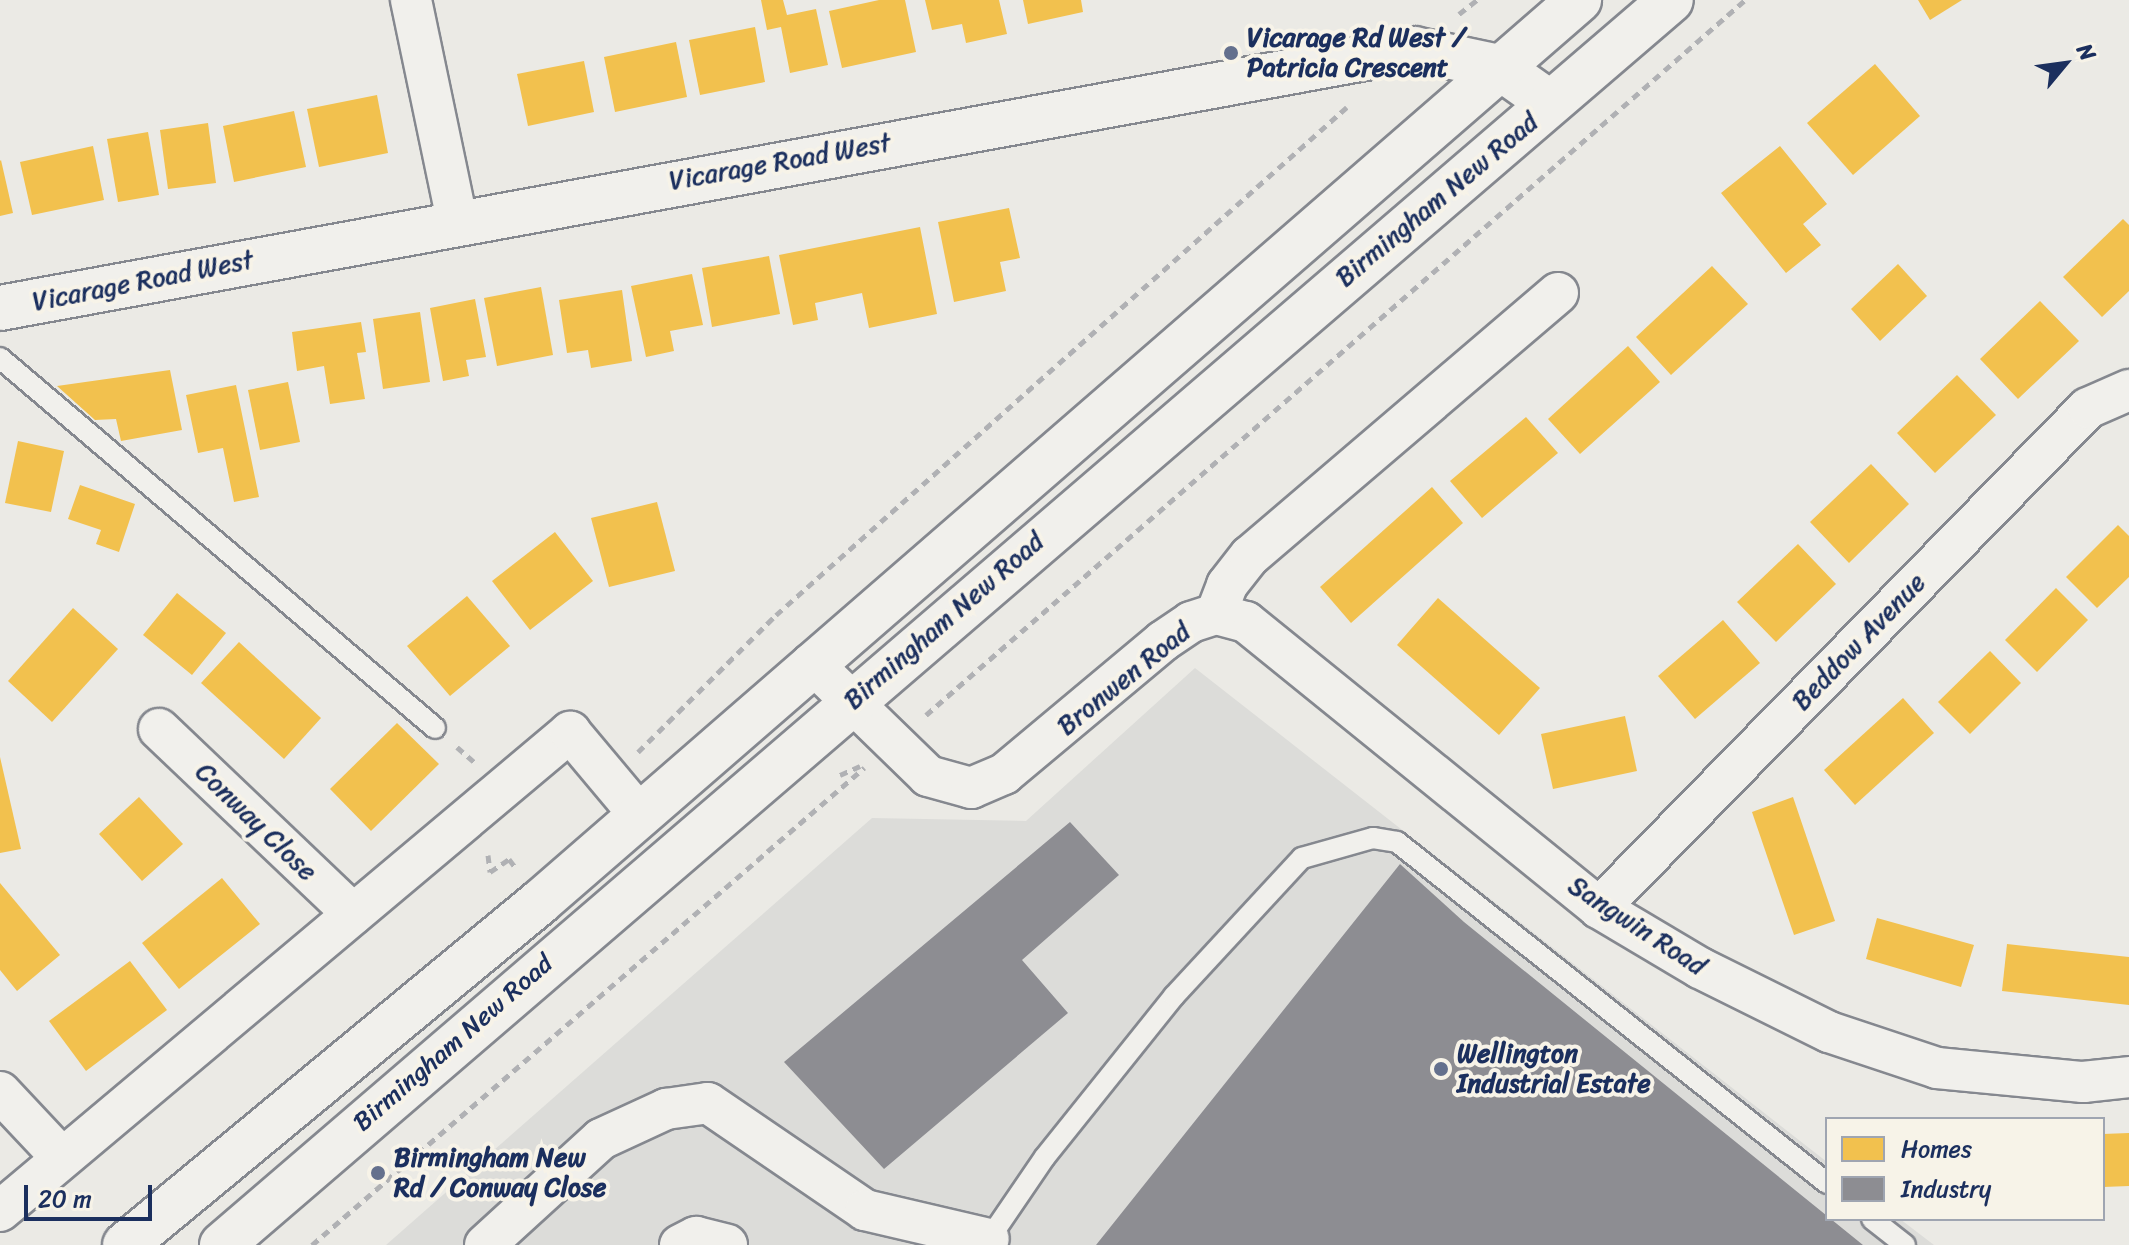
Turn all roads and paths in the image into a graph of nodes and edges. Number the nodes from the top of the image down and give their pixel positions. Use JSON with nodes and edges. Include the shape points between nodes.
{"nodes":[{"id":1,"x":411,"y":0,"type":"edge"},
{"id":2,"x":1477,"y":0,"type":"edge"},
{"id":3,"x":1579,"y":0,"type":"edge"},
{"id":4,"x":1671,"y":0,"type":"edge"},
{"id":5,"x":1745,"y":0,"type":"edge"},
{"id":6,"x":1414,"y":49,"type":"junction"},
{"id":7,"x":1499,"y":67,"type":"junction"},
{"id":8,"x":1358,"y":98,"type":"dead end"},
{"id":9,"x":1550,"y":103,"type":"junction"},
{"id":10,"x":457,"y":220,"type":"junction"},
{"id":11,"x":1558,"y":293,"type":"dead end"},
{"id":12,"x":0,"y":308,"type":"edge"},
{"id":13,"x":0,"y":358,"type":"edge"},
{"id":14,"x":2129,"y":390,"type":"edge"},
{"id":15,"x":1216,"y":614,"type":"junction"},
{"id":16,"x":812,"y":663,"type":"junction"},
{"id":17,"x":849,"y":702,"type":"junction"},
{"id":18,"x":435,"y":728,"type":"dead end"},
{"id":19,"x":159,"y":729,"type":"dead end"},
{"id":20,"x":893,"y":744,"type":"junction"},
{"id":21,"x":590,"y":756,"type":"junction"},
{"id":22,"x":638,"y":813,"type":"junction"},
{"id":23,"x":1599,"y":908,"type":"junction"},
{"id":24,"x":353,"y":914,"type":"junction"},
{"id":25,"x":2129,"y":1077,"type":"edge"},
{"id":26,"x":0,"y":1092,"type":"edge"},
{"id":27,"x":60,"y":1156,"type":"junction"},
{"id":28,"x":1825,"y":1181,"type":"edge"},
{"id":29,"x":0,"y":1211,"type":"edge"},
{"id":30,"x":1875,"y":1221,"type":"edge"},
{"id":31,"x":993,"y":1242,"type":"edge"},
{"id":32,"x":125,"y":1245,"type":"edge"},
{"id":33,"x":222,"y":1245,"type":"edge"},
{"id":34,"x":312,"y":1245,"type":"edge"},
{"id":35,"x":485,"y":1245,"type":"edge"},
{"id":36,"x":680,"y":1245,"type":"edge"},
{"id":37,"x":727,"y":1245,"type":"edge"},
{"id":38,"x":1905,"y":1245,"type":"edge"}],
"edges":[{"from":1,"to":10,"type":"street"},
{"from":2,"to":6,"type":"path"},
{"from":3,"to":7,"type":"main road","name":"Birmingham New Road"},
{"from":4,"to":9,"type":"main road","name":"Birmingham New Road"},
{"from":5,"to":20,"type":"path"},
{"from":6,"to":7,"type":"main road","name":"Vicarage Road West"},
{"from":6,"to":10,"type":"main road","name":"Vicarage Road West"},
{"from":7,"to":9,"type":"main road","name":"Vicarage Road West"},
{"from":7,"to":16,"type":"main road","name":"Birmingham New Road"},
{"from":8,"to":21,"type":"path","via":[[776,615],[661,734],[623,763]]},
{"from":9,"to":17,"type":"main road","name":"Birmingham New Road"},
{"from":10,"to":12,"type":"main road","name":"Vicarage Road West"},
{"from":11,"to":15,"type":"street","name":"Bronwen Road","via":[[1250,556],[1227,585]]},
{"from":13,"to":18,"type":"lane"},
{"from":14,"to":23,"type":"street","name":"Beddow Avenue","via":[[2088,408]]},
{"from":15,"to":20,"type":"street","name":"Bronwen Road","via":[[1191,622],[1163,641],[1004,774],[971,788],[928,776]]},
{"from":15,"to":23,"type":"street","name":"Sangwin Road","via":[[1246,622]]},
{"from":16,"to":17,"type":"street","name":"Bronwen Road"},
{"from":16,"to":22,"type":"main road","name":"Birmingham New Road"},
{"from":17,"to":20,"type":"street","name":"Bronwen Road"},
{"from":17,"to":33,"type":"main road","name":"Birmingham New Road"},
{"from":19,"to":24,"type":"street","name":"Conway Close"},
{"from":20,"to":34,"type":"path"},
{"from":21,"to":22,"type":"street"},
{"from":21,"to":24,"type":"street","via":[[570,732]]},
{"from":22,"to":32,"type":"main road","name":"Birmingham New Road","via":[[540,902]]},
{"from":23,"to":25,"type":"street","name":"Sangwin Road","via":[[1700,968],[1829,1032],[1937,1068],[2083,1082]]},
{"from":24,"to":27,"type":"street"},
{"from":26,"to":27,"type":"street"},
{"from":27,"to":29,"type":"street"},
{"from":28,"to":31,"type":"lane","via":[[1397,842],[1373,838],[1302,858],[1174,996],[1045,1157]]},
{"from":30,"to":38,"type":"lane"},
{"from":31,"to":35,"type":"street","via":[[865,1210],[708,1103],[666,1109],[601,1139]]},
{"from":36,"to":37,"type":"street","via":[[696,1237]]}]}
